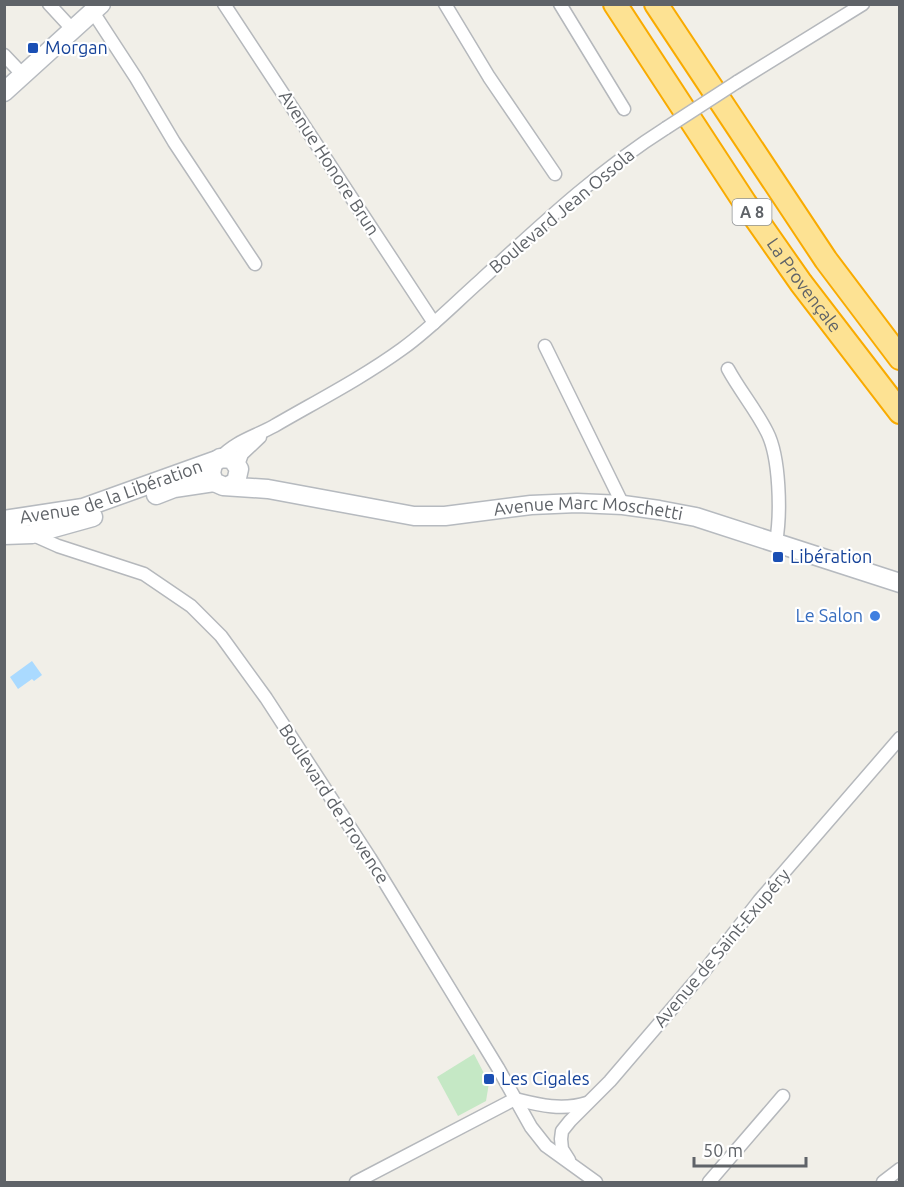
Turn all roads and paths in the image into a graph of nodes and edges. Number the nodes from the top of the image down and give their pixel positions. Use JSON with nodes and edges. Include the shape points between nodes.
{"nodes":[{"id":1,"x":50,"y":4,"type":"edge"},
{"id":2,"x":224,"y":4,"type":"edge"},
{"id":3,"x":445,"y":4,"type":"edge"},
{"id":4,"x":560,"y":4,"type":"edge"},
{"id":5,"x":615,"y":4,"type":"edge"},
{"id":6,"x":656,"y":4,"type":"edge"},
{"id":7,"x":863,"y":4,"type":"edge"},
{"id":8,"x":97,"y":8,"type":"edge"},
{"id":9,"x":73,"y":30,"type":"junction"},
{"id":10,"x":4,"y":55,"type":"edge"},
{"id":11,"x":23,"y":75,"type":"junction"},
{"id":12,"x":4,"y":92,"type":"edge"},
{"id":13,"x":624,"y":109,"type":"dead end"},
{"id":14,"x":555,"y":174,"type":"dead end"},
{"id":15,"x":255,"y":264,"type":"dead end"},
{"id":16,"x":434,"y":322,"type":"junction"},
{"id":17,"x":545,"y":345,"type":"dead end"},
{"id":18,"x":900,"y":358,"type":"edge"},
{"id":19,"x":728,"y":369,"type":"dead end"},
{"id":20,"x":900,"y":412,"type":"edge"},
{"id":21,"x":270,"y":428,"type":"junction"},
{"id":22,"x":218,"y":459,"type":"junction"},
{"id":23,"x":230,"y":477,"type":"junction"},
{"id":24,"x":623,"y":505,"type":"junction"},
{"id":25,"x":56,"y":513,"type":"junction"},
{"id":26,"x":4,"y":520,"type":"edge"},
{"id":27,"x":32,"y":534,"type":"junction"},
{"id":28,"x":4,"y":535,"type":"edge"},
{"id":29,"x":776,"y":542,"type":"junction"},
{"id":30,"x":900,"y":583,"type":"edge"},
{"id":31,"x":900,"y":738,"type":"edge"},
{"id":32,"x":783,"y":1096,"type":"dead end"},
{"id":33,"x":515,"y":1099,"type":"junction"},
{"id":34,"x":588,"y":1102,"type":"junction"},
{"id":35,"x":569,"y":1161,"type":"junction"},
{"id":36,"x":900,"y":1169,"type":"edge"},
{"id":37,"x":588,"y":1179,"type":"edge"},
{"id":38,"x":356,"y":1182,"type":"edge"},
{"id":39,"x":596,"y":1182,"type":"edge"},
{"id":40,"x":710,"y":1182,"type":"edge"},
{"id":41,"x":883,"y":1182,"type":"edge"}],
"edges":[{"from":1,"to":9,"type":"street"},
{"from":2,"to":16,"type":"street","name":"Avenue Honore Brun"},
{"from":3,"to":14,"type":"street"},
{"from":4,"to":13,"type":"street"},
{"from":5,"to":20,"type":"highway","name":"La Provençale","number":"A 8","via":[[801,283]]},
{"from":6,"to":18,"type":"highway","name":"La Provençale","number":"A 8","via":[[826,260]]},
{"from":7,"to":16,"type":"street","name":"Boulevard Jean Ossola","bridge":true,"via":[[636,148],[569,201]]},
{"from":8,"to":9,"type":"main road"},
{"from":8,"to":15,"type":"street","via":[[174,142]]},
{"from":9,"to":11,"type":"main road"},
{"from":10,"to":11,"type":"street"},
{"from":11,"to":12,"type":"main road"},
{"from":16,"to":21,"type":"street","name":"Boulevard Jean Ossola","via":[[383,362]]},
{"from":17,"to":24,"type":"street"},
{"from":19,"to":29,"type":"street","via":[[767,433],[775,454],[779,524]]},
{"from":21,"to":22,"type":"street","name":"Boulevard Jean Ossola","via":[[249,437]]},
{"from":21,"to":23,"type":"street","name":"Boulevard Jean Ossola","via":[[242,454]]},
{"from":22,"to":23,"type":"main road","via":[[211,468],[212,478]]},
{"from":22,"to":25,"type":"main road","name":"Avenue de la Libération","via":[[83,508]]},
{"from":23,"to":24,"type":"main road","name":"Avenue Marc Moschetti","via":[[268,489],[414,516],[531,505]]},
{"from":23,"to":27,"type":"main road","name":"Avenue de la Libération","via":[[174,488],[116,510]]},
{"from":24,"to":29,"type":"main road","name":"Avenue Marc Moschetti","via":[[696,517]]},
{"from":25,"to":26,"type":"main road","name":"Avenue de la Libération"},
{"from":25,"to":27,"type":"street"},
{"from":26,"to":27,"type":"street","name":"Boulevard de Provence"},
{"from":27,"to":28,"type":"main road","name":"Avenue de la Libération"},
{"from":27,"to":33,"type":"street","name":"Boulevard de Provence","via":[[144,574],[191,606],[221,636],[370,858]]},
{"from":29,"to":30,"type":"main road","name":"Avenue Marc Moschetti"},
{"from":31,"to":34,"type":"street","name":"Avenue de Saint-Exupéry","via":[[610,1081]]},
{"from":32,"to":40,"type":"street"},
{"from":33,"to":34,"type":"street","via":[[557,1107]]},
{"from":33,"to":35,"type":"street","name":"Boulevard de Provence","via":[[538,1137]]},
{"from":33,"to":38,"type":"street"},
{"from":34,"to":35,"type":"street","name":"Avenue de Saint-Exupéry","via":[[562,1131],[562,1149]]},
{"from":35,"to":37,"type":"street","name":"Boulevard de Provence"},
{"from":36,"to":41,"type":"street"},
{"from":37,"to":39,"type":"street","name":"Boulevard de Provence"}]}
